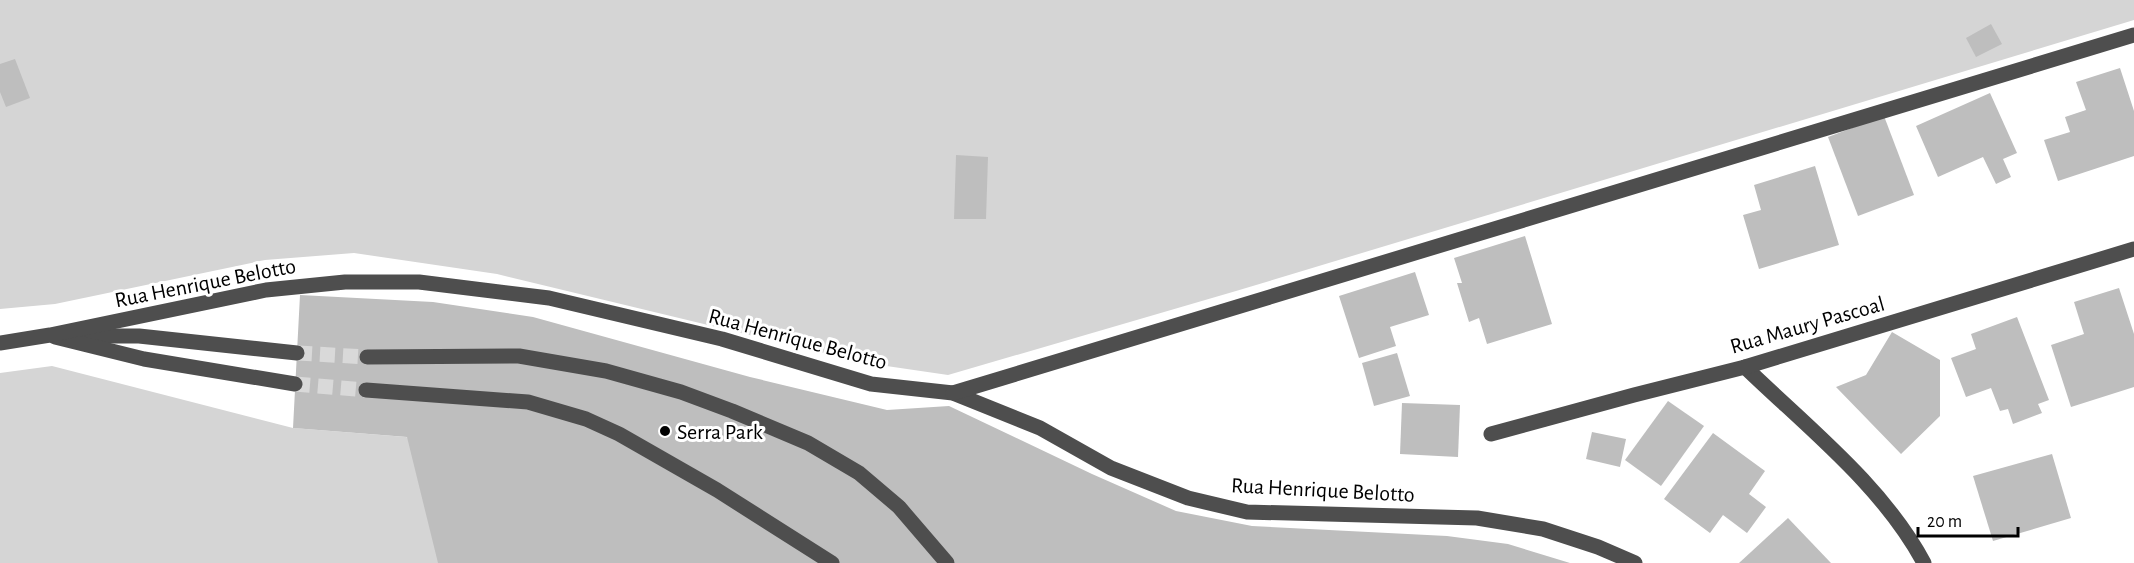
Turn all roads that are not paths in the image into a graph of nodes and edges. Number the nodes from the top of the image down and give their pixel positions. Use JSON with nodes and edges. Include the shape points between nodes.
{"nodes":[{"id":1,"x":2134,"y":35,"type":"edge"},
{"id":2,"x":2134,"y":249,"type":"edge"},
{"id":3,"x":50,"y":335,"type":"junction"},
{"id":4,"x":0,"y":343,"type":"edge"},
{"id":5,"x":297,"y":353,"type":"tunnel mouth"},
{"id":6,"x":366,"y":357,"type":"tunnel mouth"},
{"id":7,"x":1745,"y":367,"type":"junction"},
{"id":8,"x":295,"y":384,"type":"tunnel mouth"},
{"id":9,"x":366,"y":390,"type":"tunnel mouth"},
{"id":10,"x":953,"y":393,"type":"junction"},
{"id":11,"x":1491,"y":434,"type":"dead end"},
{"id":12,"x":832,"y":563,"type":"edge"},
{"id":13,"x":947,"y":563,"type":"edge"},
{"id":14,"x":1635,"y":563,"type":"edge"},
{"id":15,"x":1924,"y":563,"type":"edge"}],
"edges":[{"from":1,"to":10,"type":"street"},
{"from":2,"to":7,"type":"street","name":"Rua Maury Pascoal"},
{"from":3,"to":4,"type":"street","name":"Rua Henrique Belotto"},
{"from":3,"to":5,"type":"street","via":[[139,336]]},
{"from":3,"to":8,"type":"street","via":[[144,359]]},
{"from":3,"to":10,"type":"street","name":"Rua Henrique Belotto","via":[[266,290],[345,282],[419,282],[549,298],[722,339],[871,384]]},
{"from":6,"to":13,"type":"street","via":[[519,356],[606,371],[681,392],[808,443],[860,472],[899,507]]},
{"from":7,"to":11,"type":"street","name":"Rua Maury Pascoal"},
{"from":7,"to":15,"type":"street","via":[[1858,474],[1894,516]]},
{"from":9,"to":12,"type":"street","via":[[528,402],[585,418],[717,490]]},
{"from":10,"to":14,"type":"street","name":"Rua Henrique Belotto","via":[[1040,428],[1111,468],[1219,506],[1246,512],[1477,519],[1543,529]]}]}
